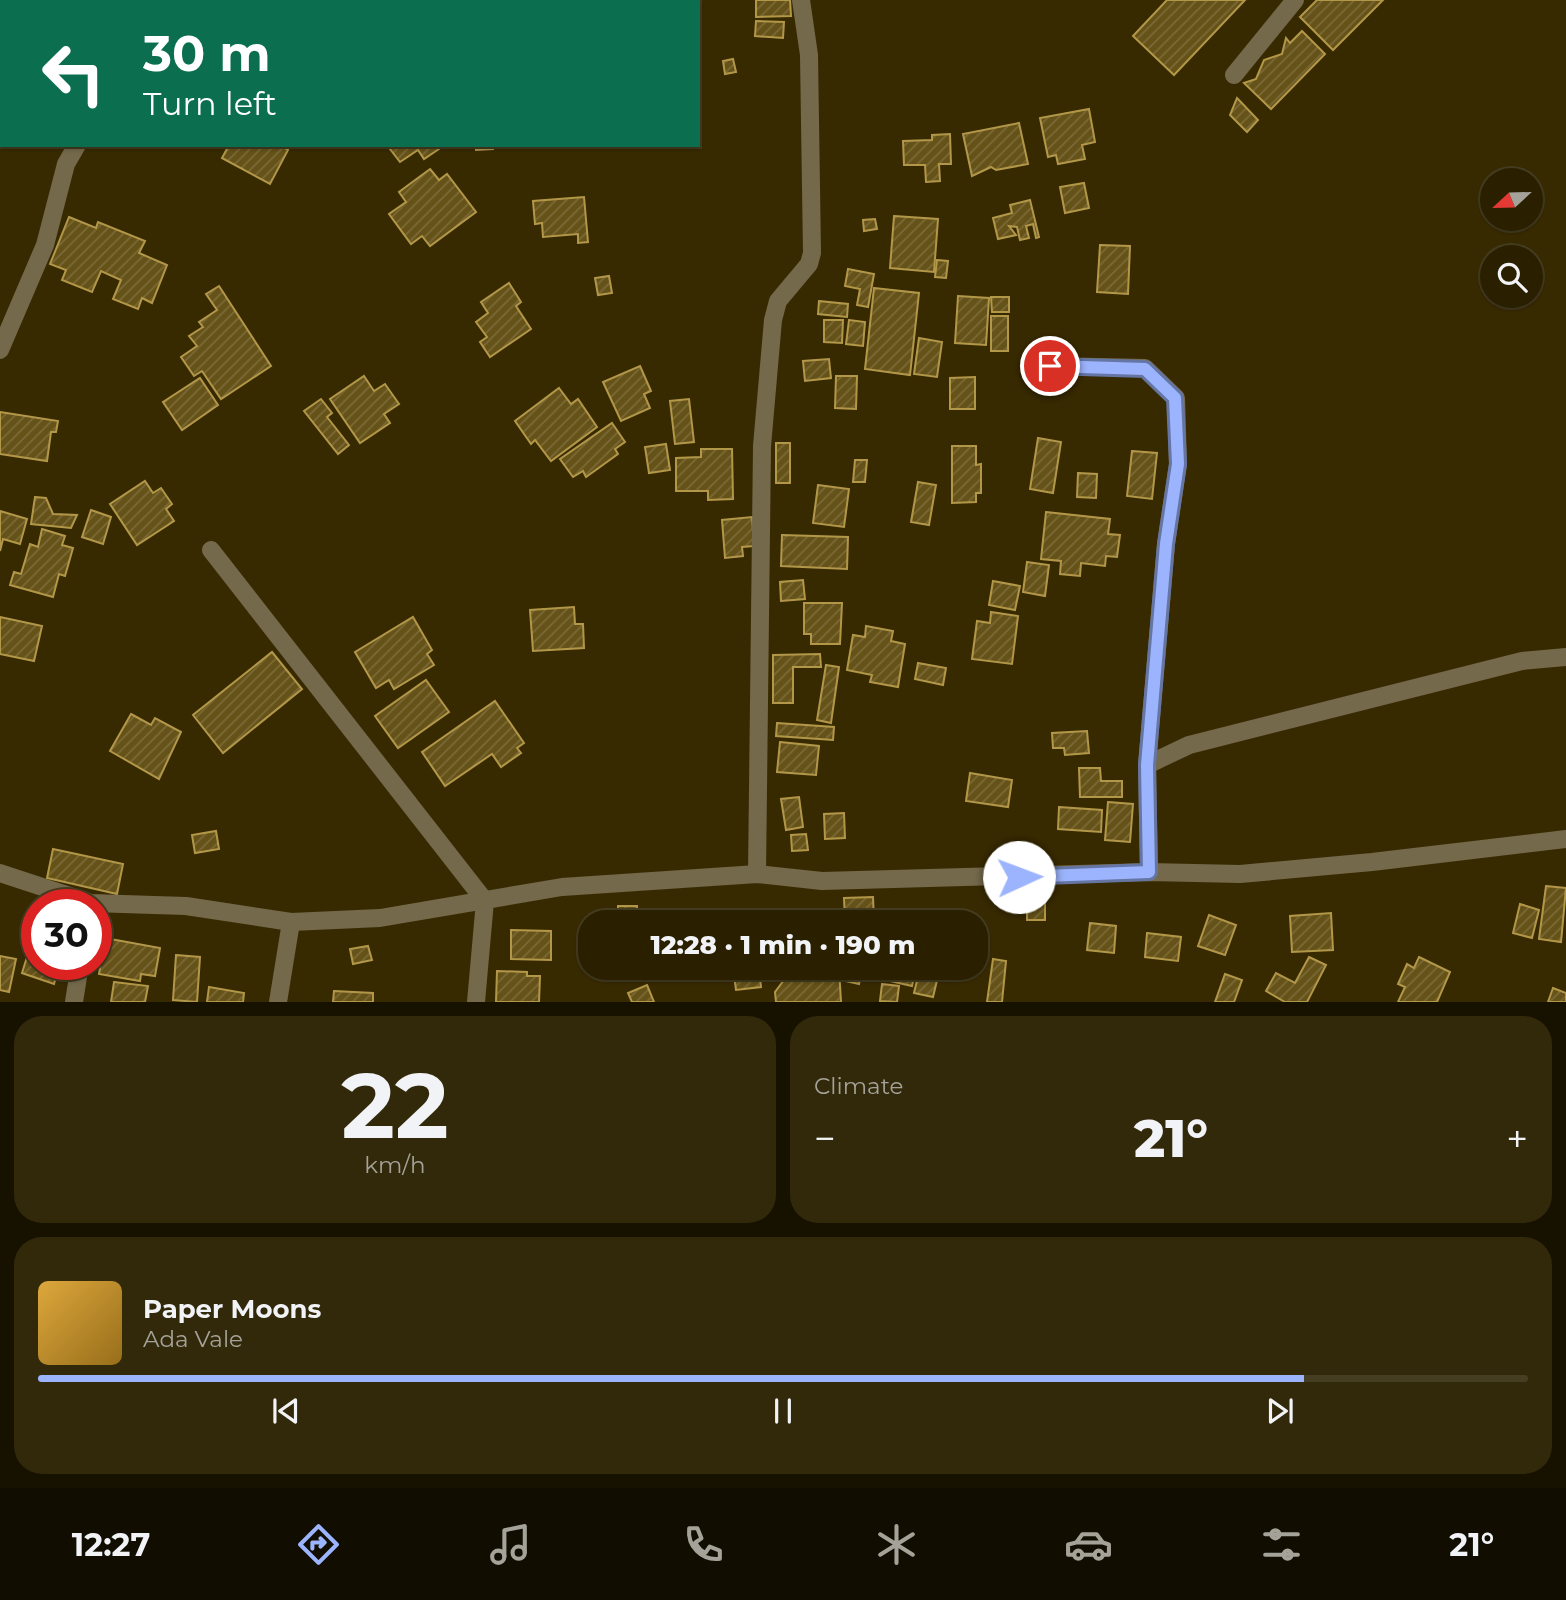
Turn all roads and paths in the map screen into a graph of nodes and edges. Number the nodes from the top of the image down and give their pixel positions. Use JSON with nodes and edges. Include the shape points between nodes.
{"nodes":[{"id":1,"x":802,"y":0,"type":"edge"},
{"id":2,"x":1295,"y":0,"type":"edge"},
{"id":3,"x":1234,"y":75,"type":"dead end"},
{"id":4,"x":76,"y":147,"type":"edge"},
{"id":5,"x":0,"y":350,"type":"edge"},
{"id":6,"x":1050,"y":366,"type":"dead end"},
{"id":7,"x":211,"y":550,"type":"dead end"},
{"id":8,"x":1566,"y":657,"type":"edge"},
{"id":9,"x":1147,"y":765,"type":"junction"},
{"id":10,"x":1566,"y":839,"type":"edge"},
{"id":11,"x":1149,"y":872,"type":"junction"},
{"id":12,"x":0,"y":873,"type":"edge"},
{"id":13,"x":757,"y":874,"type":"junction"},
{"id":14,"x":47,"y":889,"type":"edge"},
{"id":15,"x":485,"y":901,"type":"junction"},
{"id":16,"x":112,"y":904,"type":"edge"},
{"id":17,"x":291,"y":922,"type":"junction"},
{"id":18,"x":77,"y":980,"type":"edge"},
{"id":19,"x":74,"y":1002,"type":"edge"},
{"id":20,"x":278,"y":1002,"type":"edge"},
{"id":21,"x":476,"y":1002,"type":"edge"}],
"edges":[{"from":1,"to":13,"type":"street","via":[[809,55],[814,227],[809,264],[778,300],[773,320],[762,446]]},
{"from":2,"to":3,"type":"street"},
{"from":4,"to":5,"type":"street","via":[[66,164],[45,245]]},
{"from":6,"to":9,"type":"street","via":[[1145,369],[1175,398],[1178,464],[1166,544]]},
{"from":7,"to":15,"type":"street"},
{"from":8,"to":9,"type":"street","via":[[1522,661],[1252,728],[1189,745]]},
{"from":9,"to":11,"type":"street"},
{"from":10,"to":11,"type":"street","via":[[1240,874]]},
{"from":11,"to":13,"type":"street","via":[[822,881]]},
{"from":12,"to":14,"type":"street"},
{"from":13,"to":15,"type":"street","via":[[562,887]]},
{"from":15,"to":17,"type":"street","via":[[380,918]]},
{"from":15,"to":21,"type":"street"},
{"from":16,"to":17,"type":"street","via":[[186,906]]},
{"from":17,"to":20,"type":"street"},
{"from":18,"to":19,"type":"street"}]}
